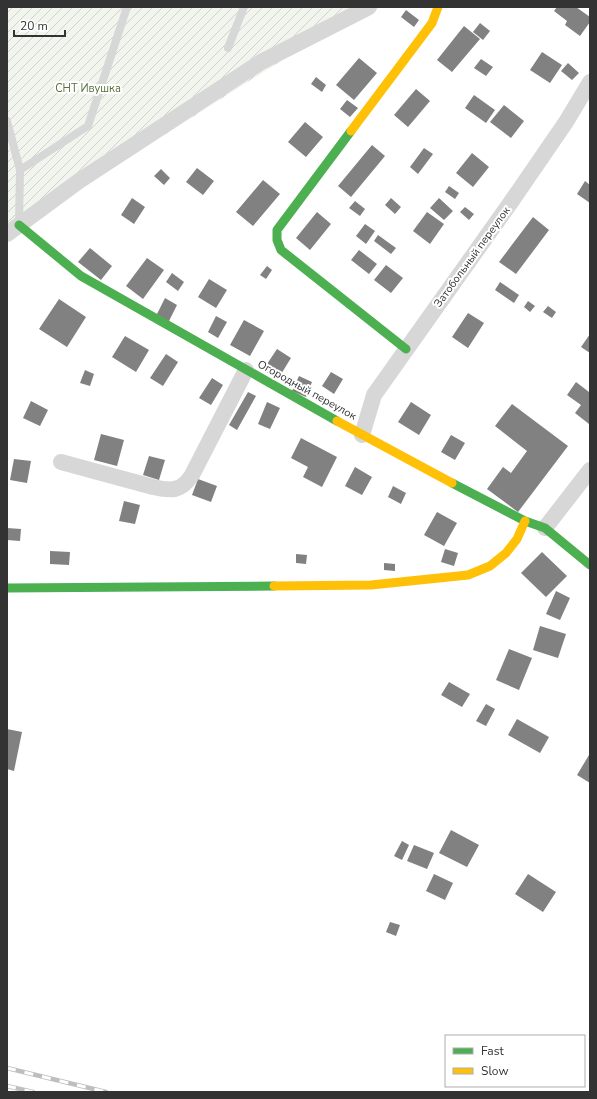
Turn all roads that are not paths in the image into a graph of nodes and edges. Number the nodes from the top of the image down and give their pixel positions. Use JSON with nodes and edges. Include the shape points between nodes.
{"nodes":[{"id":1,"x":126,"y":7,"type":"edge"},
{"id":2,"x":244,"y":7,"type":"edge"},
{"id":3,"x":369,"y":7,"type":"edge"},
{"id":4,"x":438,"y":7,"type":"edge"},
{"id":5,"x":228,"y":48,"type":"dead end"},
{"id":6,"x":590,"y":82,"type":"edge"},
{"id":7,"x":7,"y":121,"type":"edge"},
{"id":8,"x":20,"y":170,"type":"junction"},
{"id":9,"x":13,"y":229,"type":"edge"},
{"id":10,"x":406,"y":349,"type":"junction"},
{"id":11,"x":246,"y":370,"type":"junction"},
{"id":12,"x":362,"y":435,"type":"junction"},
{"id":13,"x":61,"y":462,"type":"dead end"},
{"id":14,"x":590,"y":470,"type":"edge"},
{"id":15,"x":525,"y":521,"type":"junction"},
{"id":16,"x":545,"y":528,"type":"junction"},
{"id":17,"x":590,"y":565,"type":"edge"},
{"id":18,"x":7,"y":588,"type":"edge"}],
"edges":[{"from":1,"to":8,"type":"lane","via":[[88,126]]},
{"from":2,"to":5,"type":"lane"},
{"from":3,"to":9,"type":"street","via":[[261,62],[79,181]]},
{"from":4,"to":10,"type":"street","via":[[432,23],[277,230],[281,250]]},
{"from":6,"to":10,"type":"street","name":"Затобольный переулок","via":[[511,202]]},
{"from":7,"to":8,"type":"lane"},
{"from":8,"to":9,"type":"lane"},
{"from":9,"to":11,"type":"street","name":"Огородный переулок","via":[[81,276]]},
{"from":10,"to":12,"type":"street","name":"Затобольный переулок","via":[[374,395]]},
{"from":11,"to":12,"type":"street","name":"Огородный переулок"},
{"from":11,"to":13,"type":"street","via":[[192,475],[180,487],[168,490],[153,487]]},
{"from":12,"to":15,"type":"street","name":"Огородный переулок"},
{"from":14,"to":16,"type":"street"},
{"from":15,"to":16,"type":"street","name":"Огородный переулок"},
{"from":15,"to":18,"type":"street","via":[[517,539],[506,553],[490,566],[468,575],[371,585]]},
{"from":16,"to":17,"type":"street","name":"Огородный переулок"}]}
